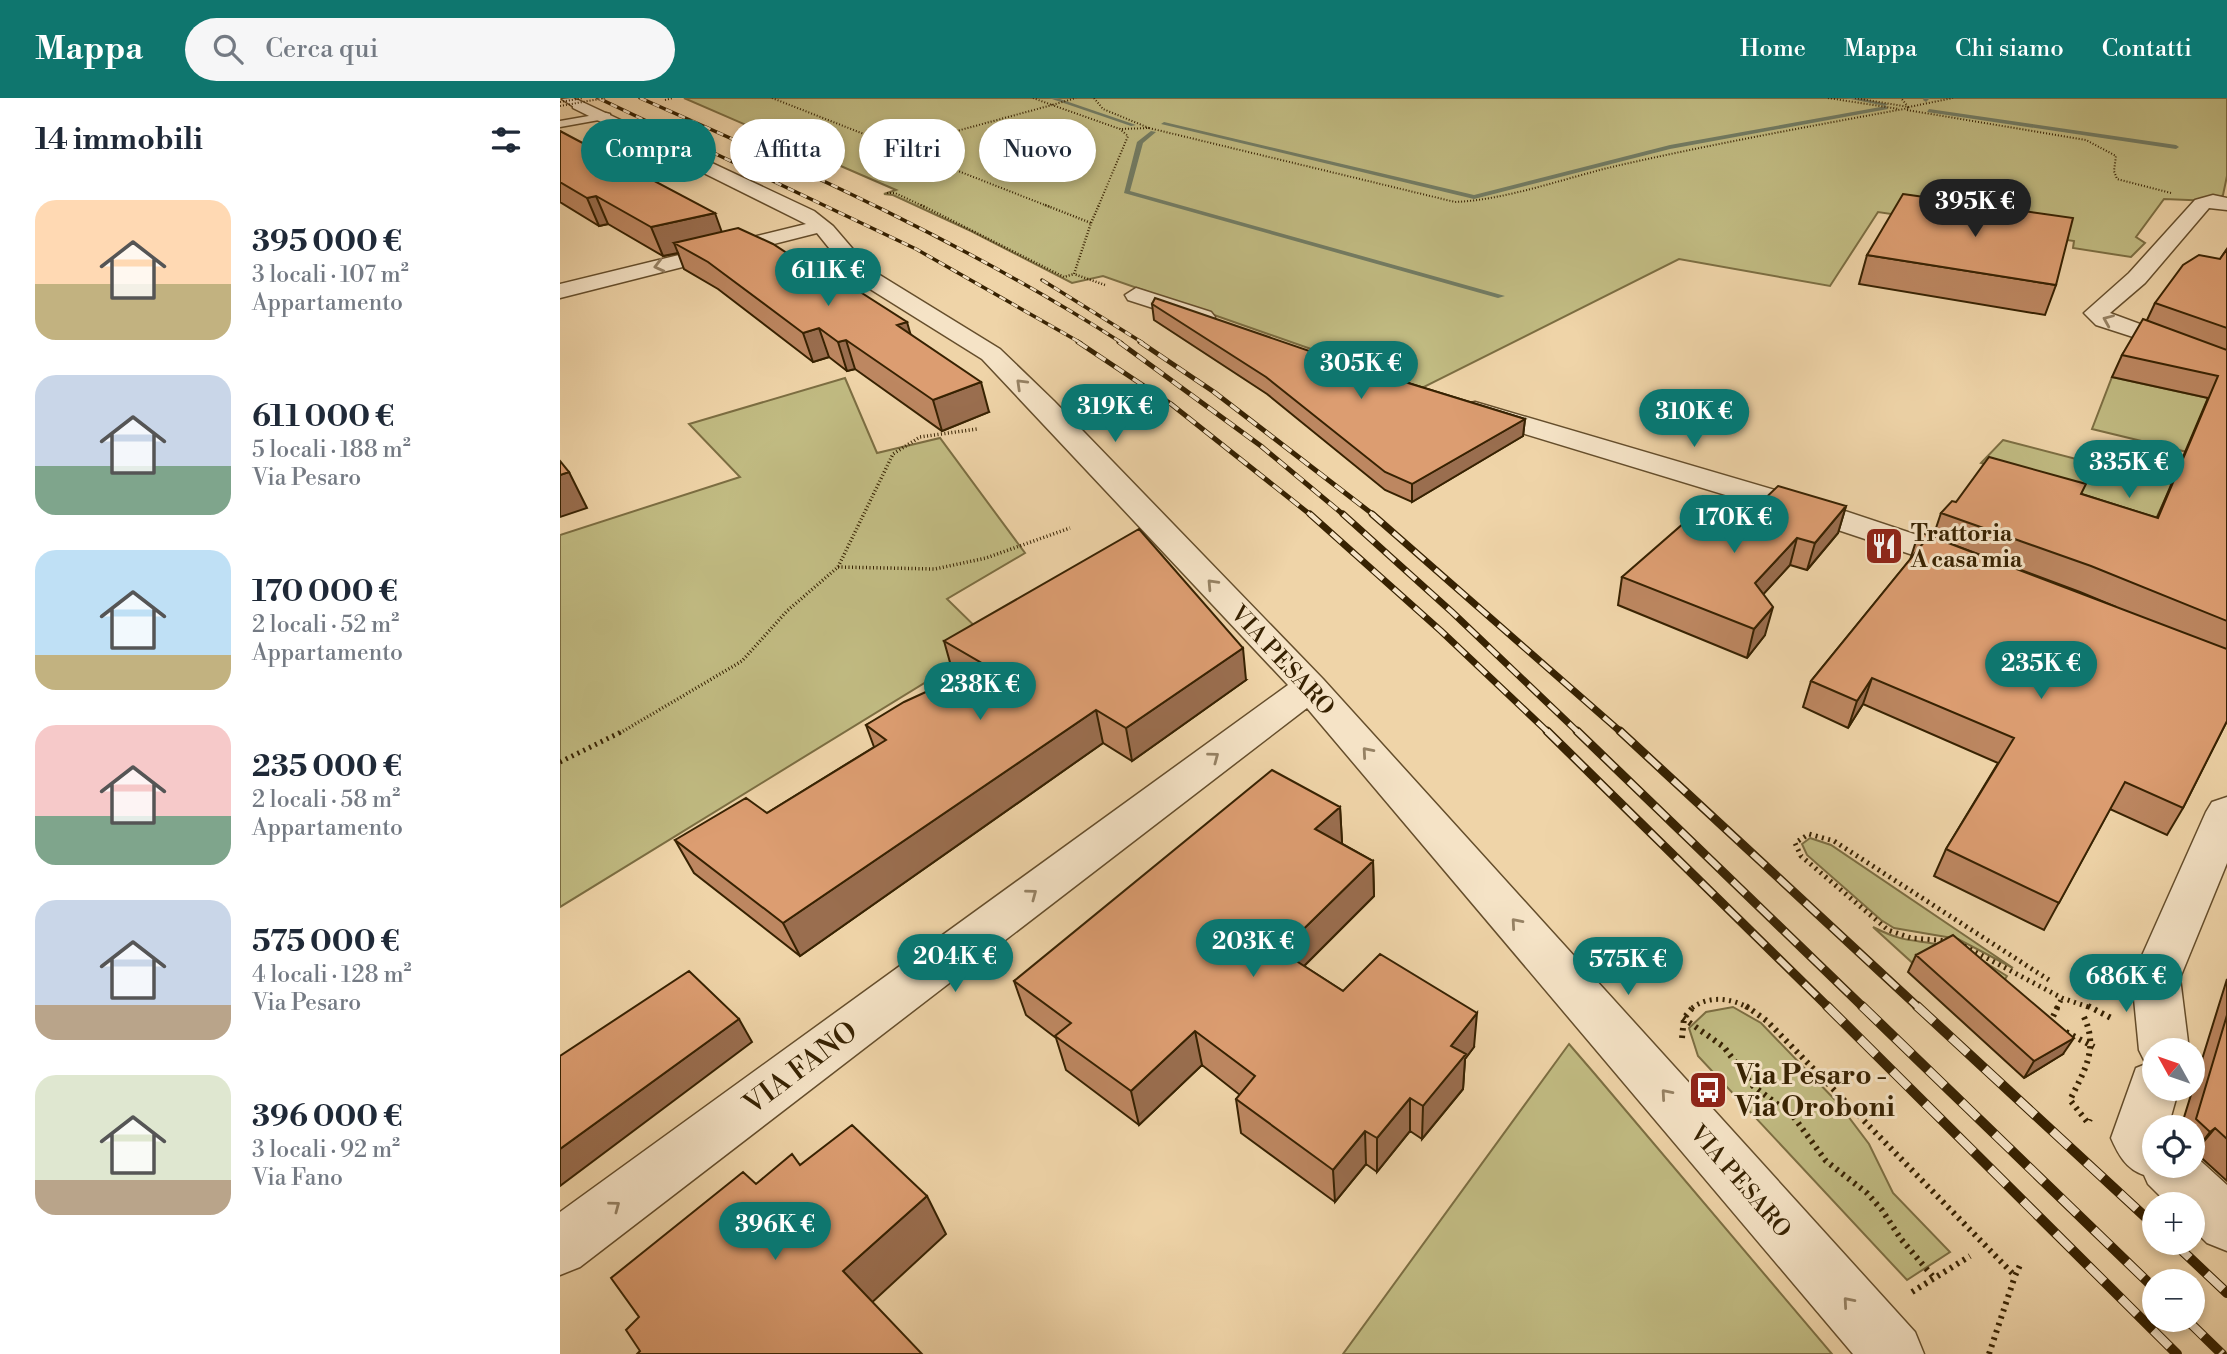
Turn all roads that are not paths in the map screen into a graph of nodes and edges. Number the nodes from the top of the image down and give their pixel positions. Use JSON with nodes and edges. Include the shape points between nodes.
{"nodes":[{"id":1,"x":570,"y":102,"type":"edge"},
{"id":2,"x":606,"y":107,"type":"edge"},
{"id":3,"x":560,"y":124,"type":"edge"},
{"id":4,"x":2220,"y":202,"type":"edge"},
{"id":5,"x":820,"y":226,"type":"junction"},
{"id":6,"x":560,"y":291,"type":"edge"},
{"id":7,"x":1136,"y":295,"type":"road end"},
{"id":8,"x":1224,"y":325,"type":"edge"},
{"id":9,"x":2227,"y":365,"type":"edge"},
{"id":10,"x":1455,"y":403,"type":"edge"},
{"id":11,"x":1993,"y":573,"type":"edge"},
{"id":12,"x":1310,"y":687,"type":"junction"},
{"id":13,"x":2227,"y":812,"type":"edge"},
{"id":14,"x":2160,"y":1038,"type":"edge"},
{"id":15,"x":2180,"y":1178,"type":"edge"},
{"id":16,"x":2227,"y":1223,"type":"edge"},
{"id":17,"x":560,"y":1247,"type":"edge"},
{"id":18,"x":1880,"y":1339,"type":"edge"}],
"edges":[{"from":1,"to":2,"type":"street","name":"VIA PESARO"},
{"from":2,"to":3,"type":"lane"},
{"from":2,"to":5,"type":"street","name":"VIA PESARO"},
{"from":9,"to":4,"type":"street","one_way":true,"via":[[2104,320],[2096,313],[2145,269],[2202,204]]},
{"from":5,"to":6,"type":"street","one_way":true},
{"from":12,"to":5,"type":"street","name":"VIA PESARO","one_way":true,"via":[[991,355],[862,274]]},
{"from":7,"to":8,"type":"street"},
{"from":10,"to":11,"type":"street","via":[[1822,514]]},
{"from":17,"to":12,"type":"street","name":"VIA FANO","one_way":true},
{"from":18,"to":12,"type":"street","name":"VIA PESARO","one_way":true},
{"from":13,"to":14,"type":"street","via":[[2157,978]]},
{"from":15,"to":16,"type":"street"}]}
